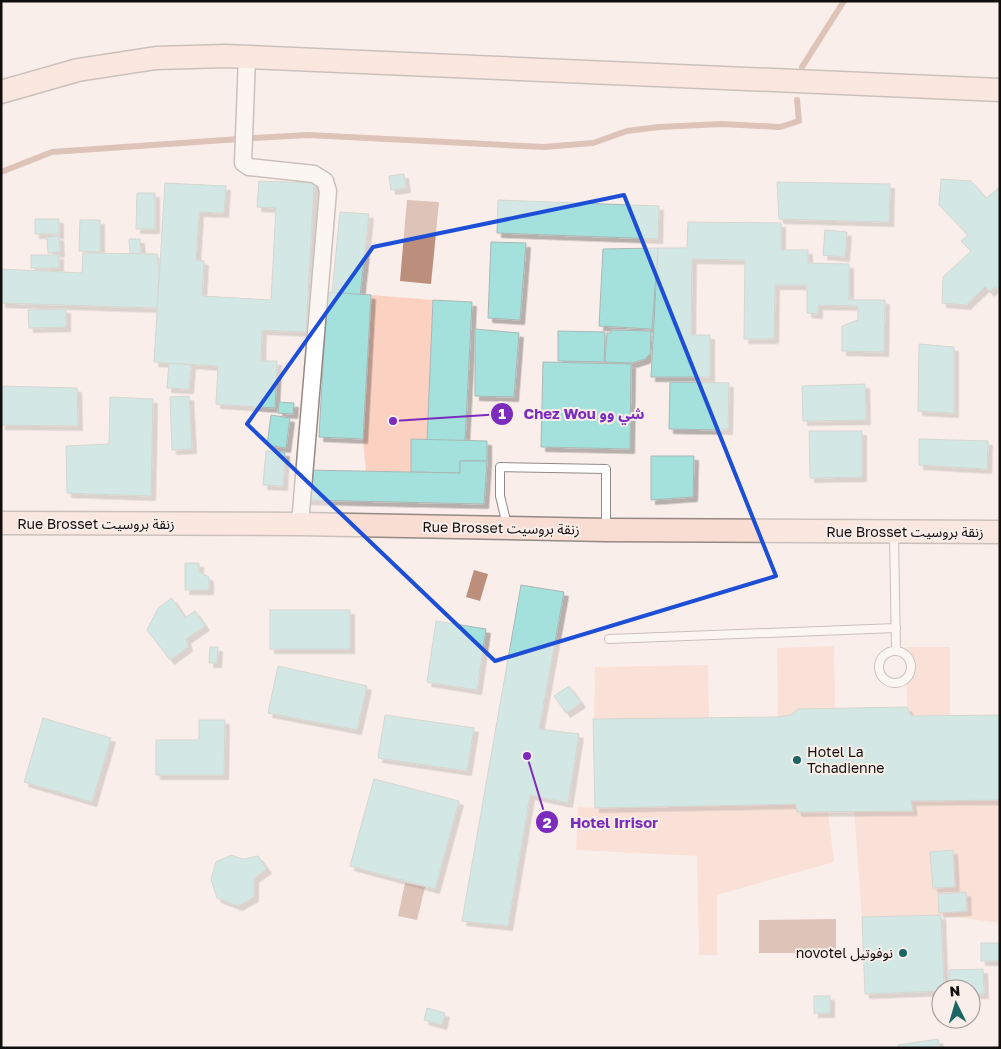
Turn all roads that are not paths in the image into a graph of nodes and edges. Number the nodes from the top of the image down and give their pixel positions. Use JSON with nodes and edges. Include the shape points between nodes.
{"nodes":[{"id":1,"x":247,"y":57,"type":"junction"},
{"id":2,"x":1000,"y":90,"type":"edge"},
{"id":3,"x":1,"y":92,"type":"edge"},
{"id":4,"x":1,"y":523,"type":"edge"},
{"id":5,"x":300,"y":524,"type":"junction"},
{"id":6,"x":507,"y":527,"type":"junction"},
{"id":7,"x":606,"y":530,"type":"junction"},
{"id":8,"x":894,"y":532,"type":"junction"},
{"id":9,"x":1000,"y":532,"type":"edge"},
{"id":10,"x":896,"y":628,"type":"junction"},
{"id":11,"x":609,"y":639,"type":"dead end"},
{"id":12,"x":896,"y":651,"type":"junction"}],
"edges":[{"from":1,"to":2,"type":"main road"},
{"from":1,"to":3,"type":"main road","via":[[156,58],[78,70]]},
{"from":1,"to":5,"type":"street","via":[[242,160],[246,166],[314,174],[324,180],[328,191]]},
{"from":4,"to":5,"type":"main road","name":"Rue Brosset زنقة بروسيت"},
{"from":5,"to":6,"type":"main road","name":"Rue Brosset زنقة بروسيت"},
{"from":6,"to":7,"type":"main road","name":"Rue Brosset زنقة بروسيت"},
{"from":6,"to":7,"type":"lane","via":[[500,496],[500,467],[606,469]]},
{"from":7,"to":8,"type":"main road","name":"Rue Brosset زنقة بروسيت"},
{"from":8,"to":9,"type":"main road","name":"Rue Brosset زنقة بروسيت"},
{"from":8,"to":10,"type":"lane"},
{"from":10,"to":11,"type":"lane"},
{"from":10,"to":12,"type":"lane"},
{"from":12,"to":12,"type":"lane","via":[[882,657],[879,667],[882,677],[896,683],[910,670],[905,656]]}]}
